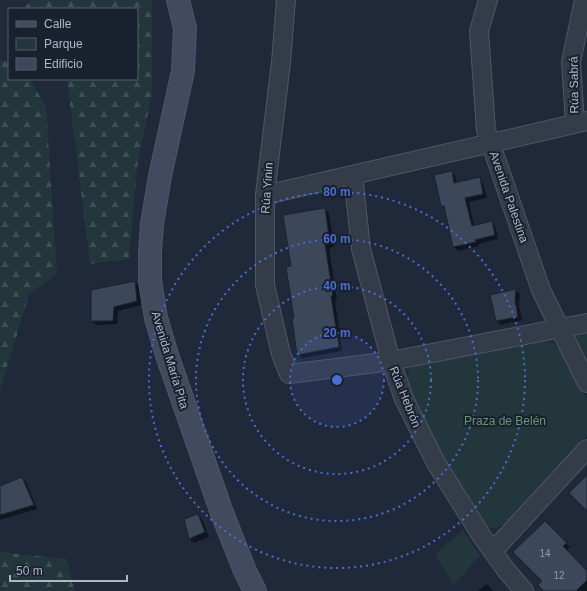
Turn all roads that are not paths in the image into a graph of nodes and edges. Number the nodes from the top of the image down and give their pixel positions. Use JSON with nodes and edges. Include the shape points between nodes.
{"nodes":[{"id":1,"x":178,"y":0,"type":"edge"},
{"id":2,"x":286,"y":0,"type":"edge"},
{"id":3,"x":488,"y":0,"type":"edge"},
{"id":4,"x":584,"y":0,"type":"edge"},
{"id":5,"x":581,"y":122,"type":"edge"},
{"id":6,"x":491,"y":144,"type":"junction"},
{"id":7,"x":353,"y":175,"type":"junction"},
{"id":8,"x":265,"y":195,"type":"junction"},
{"id":9,"x":587,"y":324,"type":"edge"},
{"id":10,"x":559,"y":328,"type":"junction"},
{"id":11,"x":391,"y":361,"type":"junction"},
{"id":12,"x":587,"y":383,"type":"edge"},
{"id":13,"x":587,"y":449,"type":"edge"},
{"id":14,"x":494,"y":551,"type":"junction"},
{"id":15,"x":255,"y":591,"type":"edge"},
{"id":16,"x":524,"y":591,"type":"edge"}],
"edges":[{"from":1,"to":15,"type":"main road","name":"Avenida María Pita","via":[[185,28],[183,71],[152,224],[150,281],[156,318],[167,356],[222,513]]},
{"from":2,"to":8,"type":"street","name":"Rúa Yinin"},
{"from":3,"to":6,"type":"street","name":"Avenida Palestina","via":[[479,31],[486,130]]},
{"from":4,"to":5,"type":"street","name":"Rúa Sabrá","via":[[571,62]]},
{"from":5,"to":6,"type":"street"},
{"from":6,"to":7,"type":"street"},
{"from":6,"to":10,"type":"street","name":"Avenida Palestina","via":[[541,290]]},
{"from":7,"to":8,"type":"street"},
{"from":7,"to":11,"type":"street","name":"Rúa Hebrón","via":[[361,249]]},
{"from":8,"to":11,"type":"street","name":"Rúa Yinin","via":[[265,285],[280,354],[289,374]]},
{"from":9,"to":10,"type":"street"},
{"from":10,"to":11,"type":"street"},
{"from":10,"to":12,"type":"street","name":"Avenida Palestina"},
{"from":11,"to":14,"type":"street","name":"Rúa Hebrón","via":[[404,399],[436,463],[481,535]]},
{"from":13,"to":14,"type":"street"},
{"from":14,"to":16,"type":"street","name":"Rúa Hebrón"}]}
